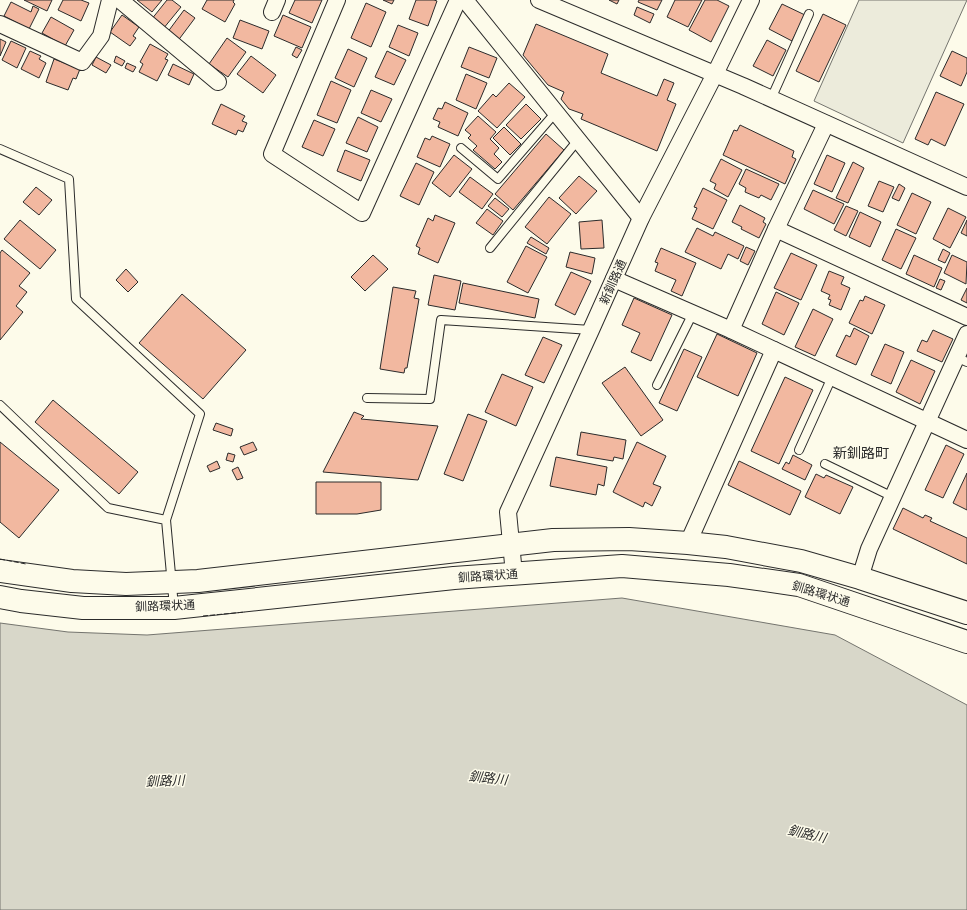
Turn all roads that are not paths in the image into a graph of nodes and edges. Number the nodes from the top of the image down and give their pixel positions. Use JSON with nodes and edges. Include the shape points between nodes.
{"nodes":[{"id":1,"x":110,"y":0,"type":"edge"},
{"id":2,"x":120,"y":0,"type":"edge"},
{"id":3,"x":337,"y":0,"type":"edge"},
{"id":4,"x":458,"y":0,"type":"edge"},
{"id":5,"x":466,"y":0,"type":"edge"},
{"id":6,"x":539,"y":0,"type":"edge"},
{"id":7,"x":751,"y":0,"type":"edge"},
{"id":8,"x":561,"y":4,"type":"edge"},
{"id":9,"x":809,"y":14,"type":"dead end"},
{"id":10,"x":0,"y":24,"type":"edge"},
{"id":11,"x":715,"y":74,"type":"junction"},
{"id":12,"x":218,"y":82,"type":"dead end"},
{"id":13,"x":771,"y":99,"type":"junction"},
{"id":14,"x":556,"y":112,"type":"junction"},
{"id":15,"x":826,"y":124,"type":"junction"},
{"id":16,"x":578,"y":140,"type":"junction"},
{"id":17,"x":461,"y":148,"type":"dead end"},
{"id":18,"x":0,"y":149,"type":"edge"},
{"id":19,"x":967,"y":187,"type":"edge"},
{"id":20,"x":641,"y":218,"type":"junction"},
{"id":21,"x":776,"y":229,"type":"junction"},
{"id":22,"x":490,"y":248,"type":"dead end"},
{"id":23,"x":614,"y":279,"type":"junction"},
{"id":24,"x":693,"y":313,"type":"junction"},
{"id":25,"x":967,"y":317,"type":"edge"},
{"id":26,"x":591,"y":330,"type":"junction"},
{"id":27,"x":731,"y":330,"type":"junction"},
{"id":28,"x":967,"y":334,"type":"edge"},
{"id":29,"x":774,"y":350,"type":"junction"},
{"id":30,"x":962,"y":360,"type":"edge"},
{"id":31,"x":832,"y":377,"type":"junction"},
{"id":32,"x":657,"y":385,"type":"dead end"},
{"id":33,"x":367,"y":398,"type":"dead end"},
{"id":34,"x":0,"y":405,"type":"edge"},
{"id":35,"x":928,"y":422,"type":"junction"},
{"id":36,"x":967,"y":440,"type":"edge"},
{"id":37,"x":799,"y":450,"type":"dead end"},
{"id":38,"x":825,"y":464,"type":"dead end"},
{"id":39,"x":893,"y":497,"type":"junction"},
{"id":40,"x":166,"y":520,"type":"junction"},
{"id":41,"x":688,"y":543,"type":"junction"},
{"id":42,"x":512,"y":546,"type":"junction"},
{"id":43,"x":0,"y":571,"type":"edge"},
{"id":44,"x":514,"y":574,"type":"junction"},
{"id":45,"x":860,"y":578,"type":"junction"},
{"id":46,"x":172,"y":582,"type":"junction"},
{"id":47,"x":0,"y":597,"type":"edge"},
{"id":48,"x":174,"y":608,"type":"junction"},
{"id":49,"x":967,"y":613,"type":"edge"},
{"id":50,"x":967,"y":642,"type":"edge"}],
"edges":[{"from":1,"to":10,"type":"street","via":[[101,36],[82,62]]},
{"from":2,"to":12,"type":"street"},
{"from":3,"to":4,"type":"street","via":[[272,154],[362,213]]},
{"from":5,"to":14,"type":"street"},
{"from":6,"to":8,"type":"street"},
{"from":7,"to":11,"type":"street","name":"新釧路通"},
{"from":8,"to":11,"type":"street"},
{"from":9,"to":13,"type":"lane"},
{"from":11,"to":13,"type":"street"},
{"from":11,"to":20,"type":"street","name":"新釧路通"},
{"from":13,"to":15,"type":"street"},
{"from":14,"to":16,"type":"street"},
{"from":14,"to":17,"type":"lane","via":[[498,179]]},
{"from":15,"to":19,"type":"street"},
{"from":15,"to":21,"type":"street"},
{"from":16,"to":20,"type":"street"},
{"from":16,"to":22,"type":"lane"},
{"from":18,"to":40,"type":"lane","via":[[69,179],[76,299],[200,414]]},
{"from":20,"to":23,"type":"street","name":"新釧路通"},
{"from":21,"to":25,"type":"street"},
{"from":21,"to":27,"type":"street"},
{"from":23,"to":24,"type":"street"},
{"from":23,"to":26,"type":"street","name":"新釧路通"},
{"from":24,"to":27,"type":"street"},
{"from":24,"to":32,"type":"lane"},
{"from":26,"to":33,"type":"lane","via":[[441,320],[430,399]]},
{"from":26,"to":42,"type":"street","name":"新釧路通","via":[[508,512]]},
{"from":27,"to":29,"type":"street"},
{"from":28,"to":30,"type":"street"},
{"from":29,"to":31,"type":"street"},
{"from":29,"to":41,"type":"street"},
{"from":30,"to":35,"type":"street"},
{"from":31,"to":35,"type":"street"},
{"from":31,"to":37,"type":"lane"},
{"from":34,"to":40,"type":"lane","via":[[108,508]]},
{"from":35,"to":36,"type":"street"},
{"from":35,"to":39,"type":"street"},
{"from":38,"to":39,"type":"lane"},
{"from":39,"to":45,"type":"street","via":[[869,548]]},
{"from":40,"to":46,"type":"lane"},
{"from":41,"to":42,"type":"highway","name":"釧路環状通","via":[[629,539],[553,540]]},
{"from":41,"to":45,"type":"highway","name":"釧路環状通","via":[[726,547],[801,561]]},
{"from":42,"to":44,"type":"street","name":"新釧路通"},
{"from":42,"to":46,"type":"highway","name":"釧路環状通"},
{"from":43,"to":46,"type":"highway","name":"釧路環状通","via":[[72,581],[126,584]]},
{"from":44,"to":48,"type":"highway","name":"釧路環状通"},
{"from":44,"to":50,"type":"highway","name":"釧路環状通","via":[[622,566],[729,575],[799,585]]},
{"from":45,"to":49,"type":"highway","name":"釧路環状通"},
{"from":46,"to":48,"type":"lane"},
{"from":47,"to":48,"type":"highway","name":"釧路環状通","via":[[21,602],[83,608]]}]}
